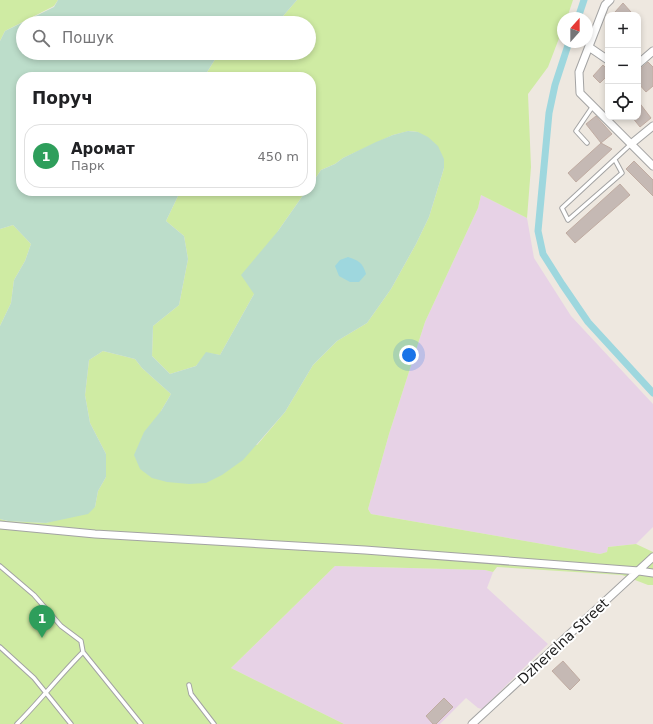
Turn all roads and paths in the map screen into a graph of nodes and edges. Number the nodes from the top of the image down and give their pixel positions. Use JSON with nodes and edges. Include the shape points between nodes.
{"nodes":[{"id":1,"x":610,"y":0,"type":"edge"},
{"id":2,"x":593,"y":35,"type":"edge"},
{"id":3,"x":588,"y":48,"type":"edge"},
{"id":4,"x":590,"y":48,"type":"edge"},
{"id":5,"x":653,"y":51,"type":"edge"},
{"id":6,"x":605,"y":58,"type":"edge"},
{"id":7,"x":641,"y":61,"type":"edge"},
{"id":8,"x":593,"y":106,"type":"junction"},
{"id":9,"x":653,"y":126,"type":"edge"},
{"id":10,"x":587,"y":143,"type":"dead end"},
{"id":11,"x":631,"y":144,"type":"junction"},
{"id":12,"x":614,"y":160,"type":"junction"},
{"id":13,"x":653,"y":166,"type":"edge"},
{"id":14,"x":0,"y":525,"type":"edge"},
{"id":15,"x":653,"y":557,"type":"edge"},
{"id":16,"x":0,"y":566,"type":"edge"},
{"id":17,"x":639,"y":570,"type":"junction"},
{"id":18,"x":653,"y":573,"type":"edge"},
{"id":19,"x":0,"y":647,"type":"edge"},
{"id":20,"x":83,"y":652,"type":"junction"},
{"id":21,"x":188,"y":685,"type":"dead end"},
{"id":22,"x":47,"y":693,"type":"junction"},
{"id":23,"x":18,"y":724,"type":"edge"},
{"id":24,"x":71,"y":724,"type":"edge"},
{"id":25,"x":141,"y":724,"type":"edge"},
{"id":26,"x":214,"y":724,"type":"edge"},
{"id":27,"x":472,"y":724,"type":"edge"}],
"edges":[{"from":1,"to":2,"type":"street","via":[[605,5]]},
{"from":3,"to":8,"type":"street","via":[[579,72],[580,93]]},
{"from":4,"to":6,"type":"street"},
{"from":5,"to":7,"type":"street"},
{"from":8,"to":10,"type":"lane","via":[[576,131]]},
{"from":8,"to":11,"type":"street"},
{"from":9,"to":11,"type":"street"},
{"from":11,"to":12,"type":"lane"},
{"from":11,"to":13,"type":"street"},
{"from":12,"to":12,"type":"lane","via":[[562,208],[568,220],[622,172]]},
{"from":14,"to":17,"type":"street","via":[[95,534]]},
{"from":15,"to":17,"type":"street","name":"Dzherelna Street"},
{"from":16,"to":20,"type":"lane","via":[[34,595],[61,626],[80,641]]},
{"from":17,"to":18,"type":"street"},
{"from":17,"to":27,"type":"street","name":"Dzherelna Street"},
{"from":19,"to":22,"type":"lane"},
{"from":20,"to":22,"type":"lane"},
{"from":20,"to":25,"type":"lane"},
{"from":21,"to":26,"type":"lane","via":[[191,694]]},
{"from":22,"to":23,"type":"lane"},
{"from":22,"to":24,"type":"lane"}]}
